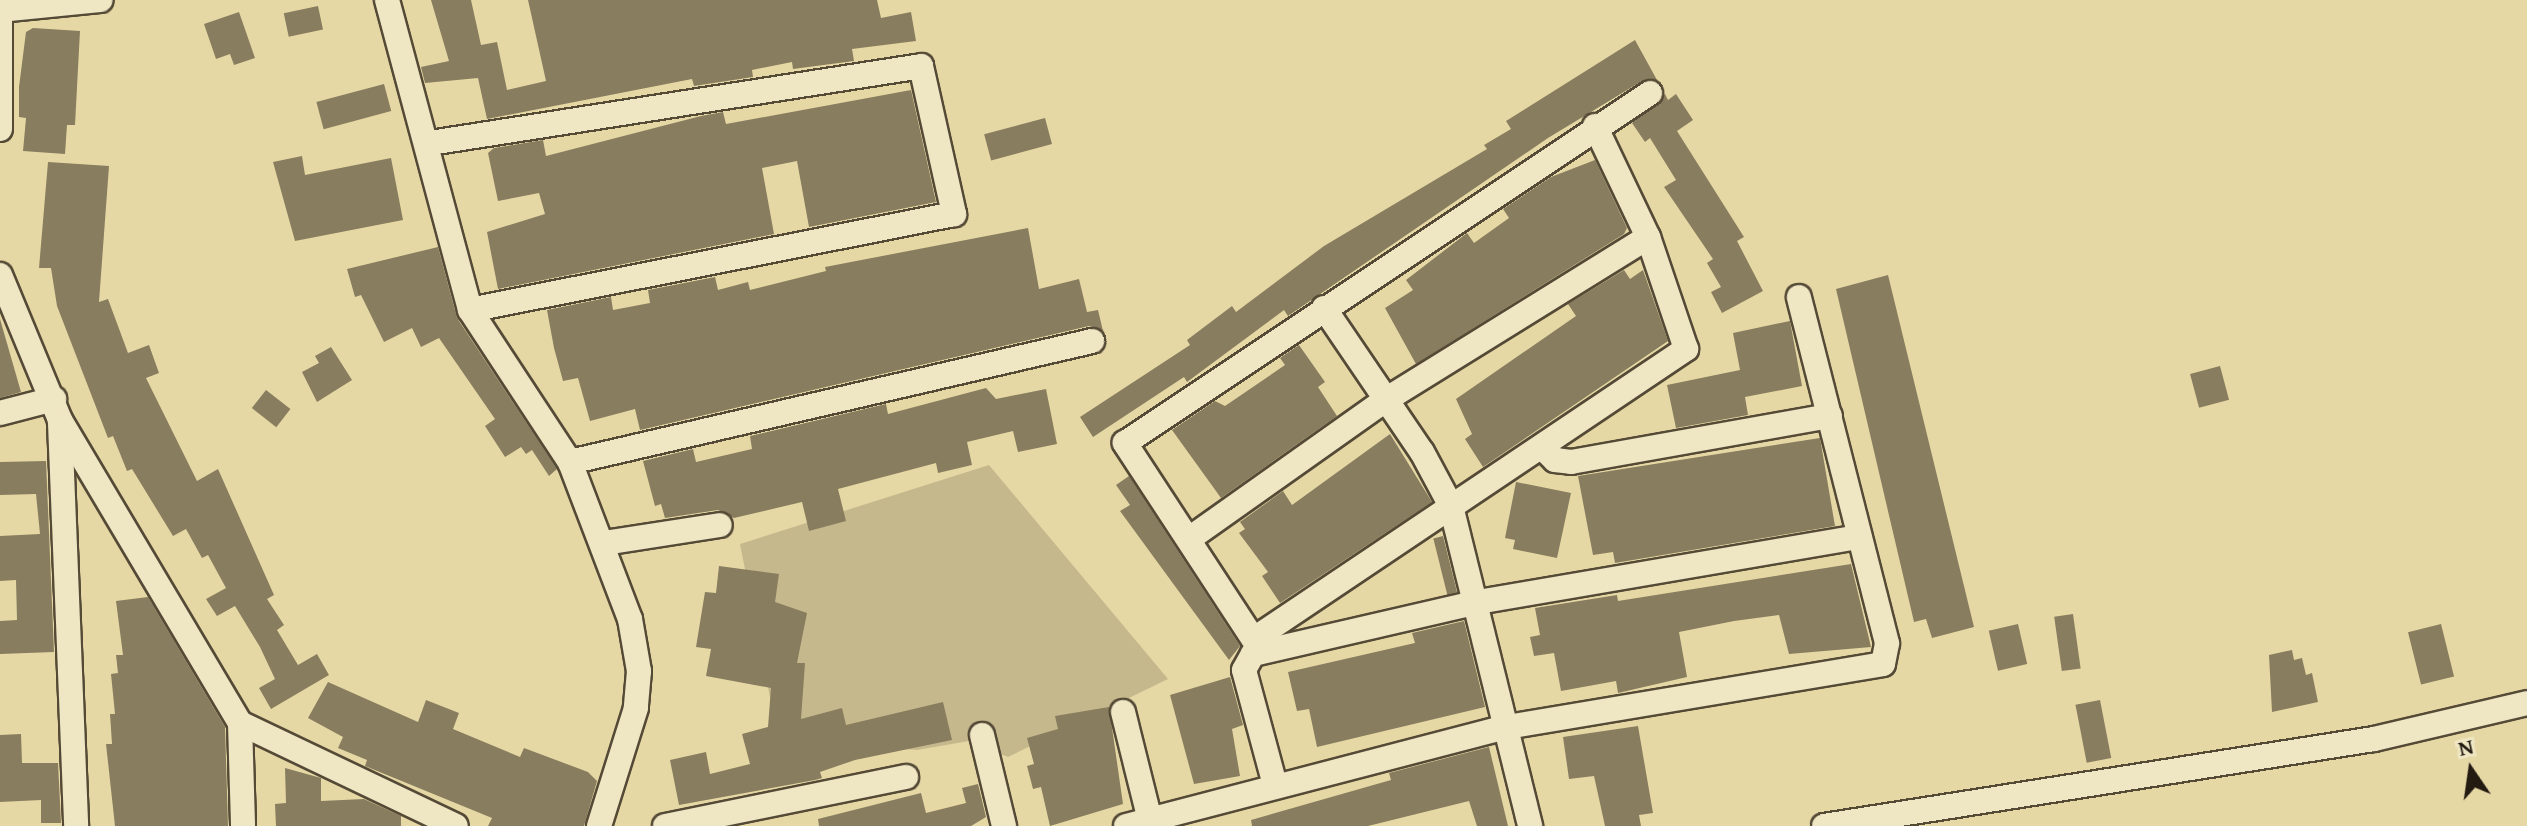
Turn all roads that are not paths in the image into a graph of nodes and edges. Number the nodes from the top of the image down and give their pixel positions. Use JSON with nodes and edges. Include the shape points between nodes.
{"nodes":[{"id":1,"x":101,"y":0,"type":"edge"},
{"id":2,"x":387,"y":0,"type":"edge"},
{"id":3,"x":1,"y":8,"type":"edge"},
{"id":4,"x":1650,"y":93,"type":"dead end"},
{"id":5,"x":1595,"y":126,"type":"junction"},
{"id":6,"x":0,"y":129,"type":"edge"},
{"id":7,"x":430,"y":143,"type":"junction"},
{"id":8,"x":1648,"y":237,"type":"junction"},
{"id":9,"x":0,"y":275,"type":"edge"},
{"id":10,"x":1799,"y":297,"type":"dead end"},
{"id":11,"x":1324,"y":308,"type":"junction"},
{"id":12,"x":470,"y":310,"type":"junction"},
{"id":13,"x":1092,"y":341,"type":"dead end"},
{"id":14,"x":1387,"y":399,"type":"junction"},
{"id":15,"x":57,"y":410,"type":"junction"},
{"id":16,"x":0,"y":413,"type":"edge"},
{"id":17,"x":1830,"y":416,"type":"junction"},
{"id":18,"x":1542,"y":447,"type":"junction"},
{"id":19,"x":570,"y":462,"type":"junction"},
{"id":20,"x":1451,"y":506,"type":"junction"},
{"id":21,"x":720,"y":525,"type":"dead end"},
{"id":22,"x":1859,"y":537,"type":"junction"},
{"id":23,"x":1189,"y":539,"type":"junction"},
{"id":24,"x":604,"y":543,"type":"junction"},
{"id":25,"x":1478,"y":602,"type":"junction"},
{"id":26,"x":1259,"y":644,"type":"junction"},
{"id":27,"x":2527,"y":703,"type":"edge"},
{"id":28,"x":1123,"y":712,"type":"dead end"},
{"id":29,"x":240,"y":723,"type":"junction"},
{"id":30,"x":1507,"y":727,"type":"junction"},
{"id":31,"x":982,"y":735,"type":"dead end"},
{"id":32,"x":906,"y":777,"type":"dead end"},
{"id":33,"x":1275,"y":785,"type":"junction"},
{"id":34,"x":403,"y":814,"type":"edge"},
{"id":35,"x":1150,"y":820,"type":"junction"},
{"id":36,"x":76,"y":826,"type":"edge"},
{"id":37,"x":243,"y":826,"type":"edge"},
{"id":38,"x":456,"y":826,"type":"edge"},
{"id":39,"x":599,"y":826,"type":"edge"},
{"id":40,"x":665,"y":826,"type":"edge"},
{"id":41,"x":1004,"y":826,"type":"edge"},
{"id":42,"x":1126,"y":826,"type":"edge"},
{"id":43,"x":1530,"y":826,"type":"edge"},
{"id":44,"x":1824,"y":826,"type":"edge"}],
"edges":[{"from":1,"to":3,"type":"street"},
{"from":2,"to":7,"type":"street"},
{"from":3,"to":6,"type":"street"},
{"from":4,"to":5,"type":"street"},
{"from":5,"to":8,"type":"street"},
{"from":5,"to":11,"type":"street"},
{"from":7,"to":12,"type":"street"},
{"from":7,"to":12,"type":"street","via":[[921,66],[954,214]]},
{"from":8,"to":14,"type":"street"},
{"from":8,"to":18,"type":"street","via":[[1686,349]]},
{"from":9,"to":15,"type":"street"},
{"from":10,"to":17,"type":"street"},
{"from":11,"to":14,"type":"street"},
{"from":11,"to":23,"type":"street","via":[[1125,443]]},
{"from":12,"to":19,"type":"street"},
{"from":13,"to":19,"type":"street"},
{"from":14,"to":20,"type":"street"},
{"from":14,"to":23,"type":"street"},
{"from":15,"to":16,"type":"street"},
{"from":15,"to":29,"type":"street"},
{"from":15,"to":36,"type":"street"},
{"from":17,"to":18,"type":"street","via":[[1571,462],[1555,460]]},
{"from":17,"to":22,"type":"street"},
{"from":18,"to":20,"type":"street"},
{"from":19,"to":24,"type":"street"},
{"from":20,"to":25,"type":"street"},
{"from":20,"to":26,"type":"street"},
{"from":21,"to":24,"type":"street"},
{"from":22,"to":25,"type":"street"},
{"from":22,"to":30,"type":"street","via":[[1887,643],[1888,656],[1880,666]]},
{"from":23,"to":26,"type":"street"},
{"from":24,"to":39,"type":"street","via":[[630,619],[639,680],[624,756]]},
{"from":25,"to":26,"type":"street"},
{"from":25,"to":30,"type":"street"},
{"from":26,"to":33,"type":"street","via":[[1244,670]]},
{"from":27,"to":44,"type":"street","via":[[2358,742]]},
{"from":28,"to":35,"type":"street"},
{"from":29,"to":34,"type":"street"},
{"from":29,"to":37,"type":"street"},
{"from":30,"to":33,"type":"street"},
{"from":30,"to":43,"type":"street"},
{"from":31,"to":41,"type":"street"},
{"from":32,"to":40,"type":"street"},
{"from":33,"to":35,"type":"street"},
{"from":34,"to":38,"type":"street"},
{"from":35,"to":42,"type":"street"}]}
